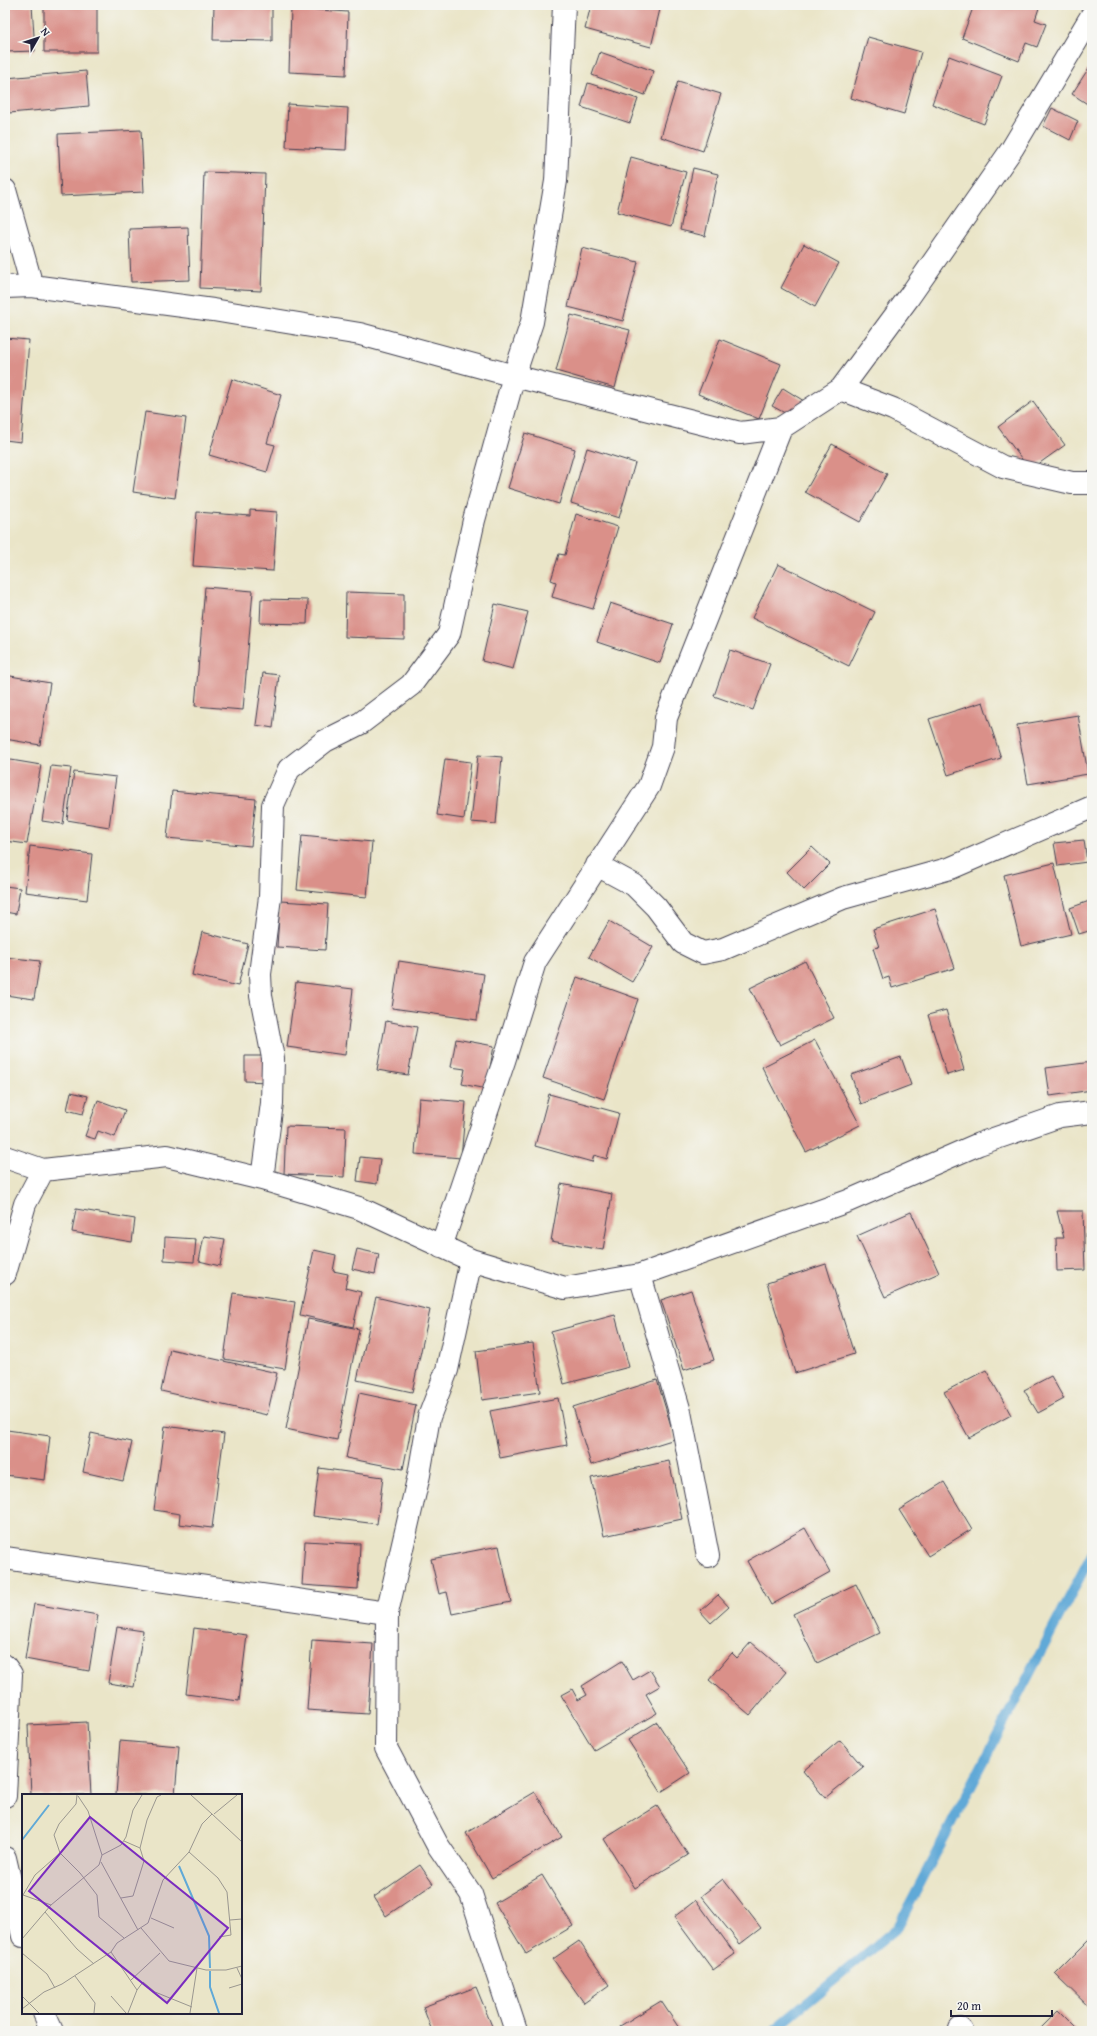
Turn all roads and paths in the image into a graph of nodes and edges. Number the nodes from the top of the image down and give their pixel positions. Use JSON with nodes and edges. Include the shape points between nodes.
{"nodes":[{"id":1,"x":564,"y":5,"type":"edge"},
{"id":2,"x":1092,"y":15,"type":"edge"},
{"id":3,"x":5,"y":190,"type":"edge"},
{"id":4,"x":32,"y":286,"type":"junction"},
{"id":5,"x":5,"y":287,"type":"edge"},
{"id":6,"x":514,"y":376,"type":"junction"},
{"id":7,"x":841,"y":389,"type":"junction"},
{"id":8,"x":781,"y":428,"type":"junction"},
{"id":9,"x":1092,"y":483,"type":"edge"},
{"id":10,"x":1092,"y":807,"type":"edge"},
{"id":11,"x":597,"y":865,"type":"junction"},
{"id":12,"x":1092,"y":1112,"type":"edge"},
{"id":13,"x":5,"y":1157,"type":"edge"},
{"id":14,"x":43,"y":1170,"type":"junction"},
{"id":15,"x":262,"y":1179,"type":"junction"},
{"id":16,"x":441,"y":1247,"type":"junction"},
{"id":17,"x":471,"y":1260,"type":"junction"},
{"id":18,"x":5,"y":1274,"type":"edge"},
{"id":19,"x":640,"y":1275,"type":"junction"},
{"id":20,"x":708,"y":1556,"type":"dead end"},
{"id":21,"x":5,"y":1558,"type":"edge"},
{"id":22,"x":387,"y":1613,"type":"junction"},
{"id":23,"x":5,"y":1666,"type":"edge"},
{"id":24,"x":5,"y":1796,"type":"edge"},
{"id":25,"x":5,"y":1858,"type":"edge"},
{"id":26,"x":22,"y":1932,"type":"edge"},
{"id":27,"x":44,"y":2014,"type":"edge"},
{"id":28,"x":52,"y":2031,"type":"edge"},
{"id":29,"x":516,"y":2031,"type":"edge"}],
"edges":[{"from":1,"to":6,"type":"street","via":[[556,181],[532,322]]},
{"from":2,"to":7,"type":"street","via":[[1012,149]]},
{"from":3,"to":4,"type":"street"},
{"from":4,"to":5,"type":"street"},
{"from":4,"to":6,"type":"street","via":[[213,310],[360,334]]},
{"from":6,"to":8,"type":"street","via":[[740,433]]},
{"from":6,"to":15,"type":"street","via":[[474,520],[449,634],[411,685],[361,723],[325,741],[289,769],[273,805],[270,897],[260,974],[261,996],[273,1058],[272,1103]]},
{"from":7,"to":8,"type":"street"},
{"from":7,"to":9,"type":"street","via":[[893,410],[1003,467],[1072,483]]},
{"from":8,"to":11,"type":"street","via":[[666,718],[663,747],[649,786]]},
{"from":10,"to":11,"type":"street","via":[[951,868],[842,898],[723,949],[703,953],[683,943],[656,907],[634,885]]},
{"from":11,"to":16,"type":"street","via":[[535,962]]},
{"from":12,"to":19,"type":"street","via":[[1060,1116],[979,1144],[848,1201]]},
{"from":13,"to":14,"type":"street"},
{"from":14,"to":15,"type":"street","via":[[166,1156]]},
{"from":14,"to":18,"type":"street","via":[[25,1204]]},
{"from":15,"to":16,"type":"street","via":[[359,1208]]},
{"from":16,"to":17,"type":"street"},
{"from":17,"to":19,"type":"street","via":[[565,1288]]},
{"from":17,"to":22,"type":"street","via":[[446,1370],[429,1417],[419,1475]]},
{"from":19,"to":20,"type":"street","via":[[680,1412]]},
{"from":21,"to":22,"type":"street"},
{"from":22,"to":29,"type":"street","via":[[386,1748],[437,1844],[471,1894]]},
{"from":23,"to":24,"type":"street","via":[[11,1674]]},
{"from":25,"to":26,"type":"street"},
{"from":27,"to":28,"type":"street"}]}
